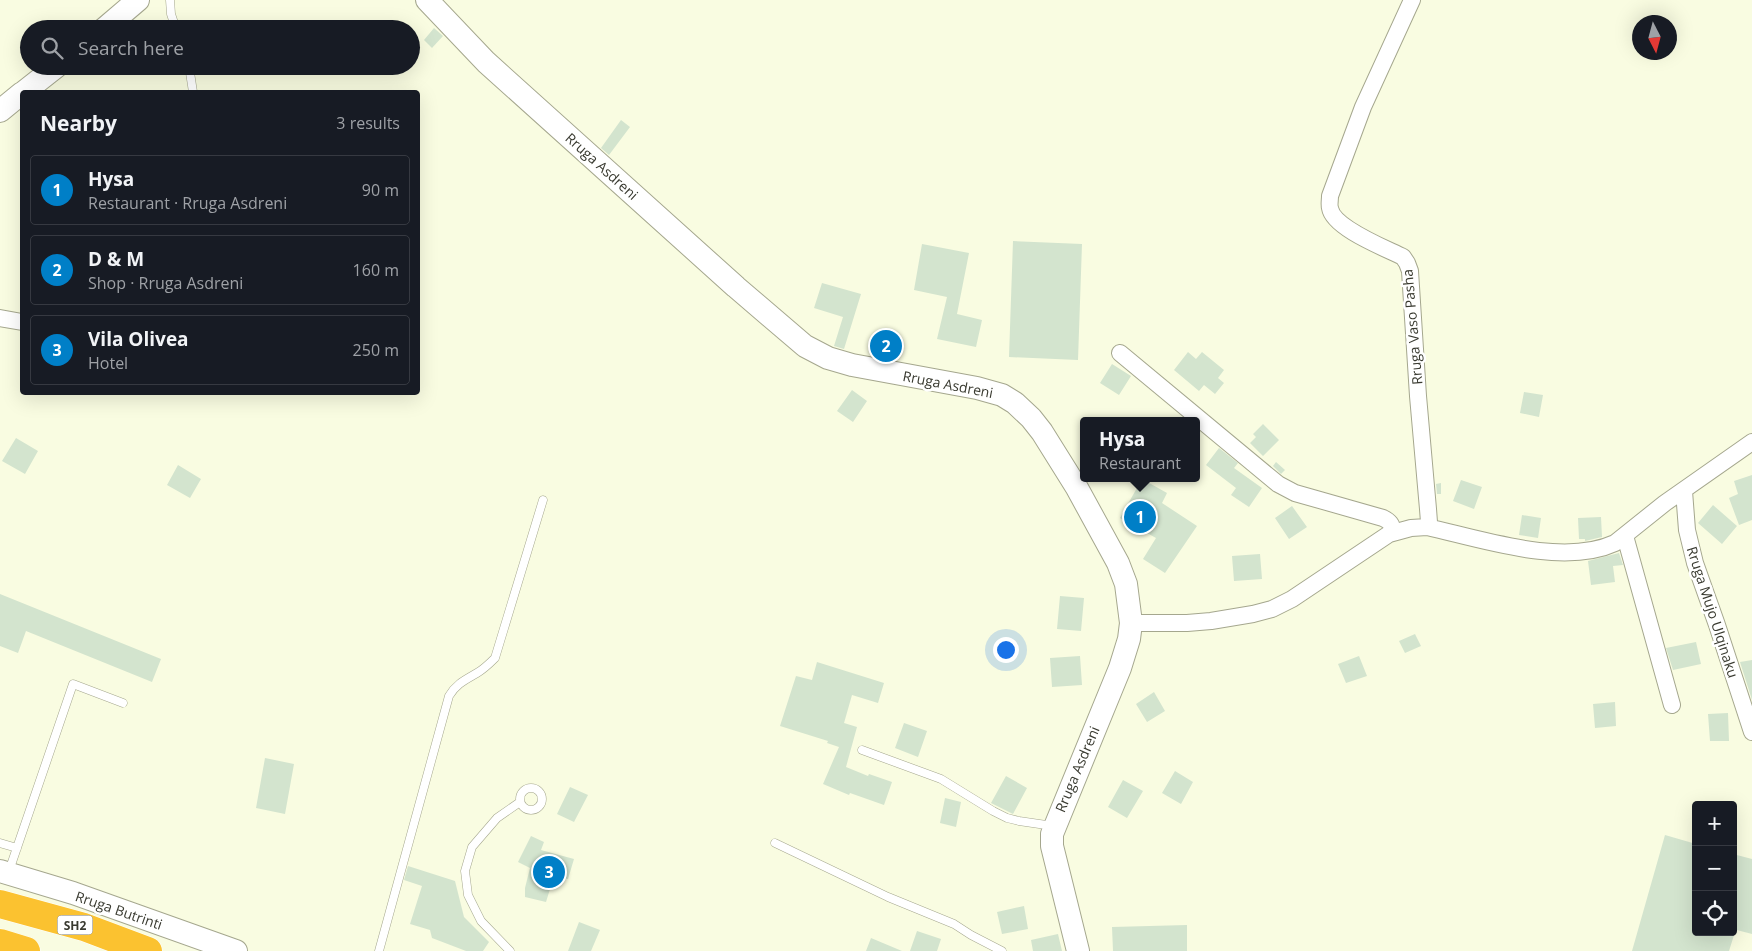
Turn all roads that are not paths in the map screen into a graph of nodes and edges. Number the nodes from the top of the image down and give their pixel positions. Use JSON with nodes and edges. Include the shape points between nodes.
{"nodes":[{"id":1,"x":138,"y":0,"type":"edge"},
{"id":2,"x":170,"y":0,"type":"edge"},
{"id":3,"x":428,"y":0,"type":"edge"},
{"id":4,"x":1412,"y":0,"type":"edge"},
{"id":5,"x":115,"y":20,"type":"edge"},
{"id":6,"x":173,"y":20,"type":"edge"},
{"id":7,"x":46,"y":75,"type":"edge"},
{"id":8,"x":190,"y":75,"type":"edge"},
{"id":9,"x":27,"y":90,"type":"edge"},
{"id":10,"x":193,"y":90,"type":"edge"},
{"id":11,"x":20,"y":95,"type":"edge"},
{"id":12,"x":0,"y":111,"type":"edge"},
{"id":13,"x":0,"y":318,"type":"edge"},
{"id":14,"x":20,"y":322,"type":"edge"},
{"id":15,"x":1120,"y":353,"type":"dead end"},
{"id":16,"x":1197,"y":417,"type":"edge"},
{"id":17,"x":1200,"y":419,"type":"edge"},
{"id":18,"x":1752,"y":442,"type":"edge"},
{"id":19,"x":1684,"y":491,"type":"junction"},
{"id":20,"x":544,"y":500,"type":"dead end"},
{"id":21,"x":1427,"y":527,"type":"junction"},
{"id":22,"x":1392,"y":532,"type":"junction"},
{"id":23,"x":1624,"y":536,"type":"junction"},
{"id":24,"x":1131,"y":623,"type":"junction"},
{"id":25,"x":122,"y":703,"type":"dead end"},
{"id":26,"x":1672,"y":705,"type":"dead end"},
{"id":27,"x":1752,"y":732,"type":"edge"},
{"id":28,"x":862,"y":750,"type":"dead end"},
{"id":29,"x":520,"y":802,"type":"dead end"},
{"id":30,"x":1054,"y":826,"type":"junction"},
{"id":31,"x":0,"y":843,"type":"edge"},
{"id":32,"x":774,"y":843,"type":"dead end"},
{"id":33,"x":16,"y":848,"type":"junction"},
{"id":34,"x":4,"y":872,"type":"edge"},
{"id":35,"x":0,"y":904,"type":"edge"},
{"id":36,"x":0,"y":943,"type":"edge"},
{"id":37,"x":26,"y":951,"type":"edge"},
{"id":38,"x":148,"y":951,"type":"edge"},
{"id":39,"x":236,"y":951,"type":"edge"},
{"id":40,"x":379,"y":951,"type":"edge"},
{"id":41,"x":510,"y":951,"type":"edge"},
{"id":42,"x":1002,"y":951,"type":"edge"},
{"id":43,"x":1078,"y":951,"type":"edge"}],
"edges":[{"from":1,"to":5,"type":"street"},
{"from":2,"to":6,"type":"lane"},
{"from":3,"to":24,"type":"street","name":"Rruga Asdreni","via":[[486,62],[806,346],[828,358],[852,365],[977,388],[1002,395],[1015,403],[1031,418],[1061,460],[1106,539],[1126,584]]},
{"from":4,"to":21,"type":"street","name":"Rruga Vaso Pasha","via":[[1364,107],[1330,196],[1330,208],[1334,218],[1346,228],[1408,263]]},
{"from":7,"to":9,"type":"street"},
{"from":8,"to":10,"type":"lane"},
{"from":11,"to":12,"type":"street"},
{"from":13,"to":14,"type":"street"},
{"from":15,"to":16,"type":"street"},
{"from":17,"to":22,"type":"street","via":[[1278,484],[1295,494],[1383,518],[1390,522]]},
{"from":18,"to":19,"type":"street"},
{"from":19,"to":23,"type":"street"},
{"from":19,"to":27,"type":"street","name":"Rruga Mujo Ulqinaku","via":[[1687,530],[1695,562]]},
{"from":20,"to":40,"type":"lane","via":[[495,658],[460,682],[449,696]]},
{"from":21,"to":22,"type":"street"},
{"from":21,"to":23,"type":"street","via":[[1554,553],[1606,547]]},
{"from":22,"to":24,"type":"street","via":[[1272,609],[1212,621]]},
{"from":23,"to":26,"type":"street"},
{"from":24,"to":30,"type":"street","name":"Rruga Asdreni","via":[[1120,668]]},
{"from":25,"to":33,"type":"lane","via":[[73,684]]},
{"from":28,"to":30,"type":"lane","name":"Rruga Asdreni","via":[[942,779],[1007,818]]},
{"from":29,"to":41,"type":"lane","via":[[497,818],[472,847],[464,871],[468,895],[481,921]]},
{"from":30,"to":43,"type":"street","name":"Rruga Asdreni","via":[[1052,846]]},
{"from":31,"to":33,"type":"lane"},
{"from":32,"to":42,"type":"lane","via":[[954,924]]},
{"from":33,"to":34,"type":"lane"},
{"from":34,"to":39,"type":"street","name":"Rruga Butrinti"},
{"from":35,"to":38,"type":"highway","number":"SH2","via":[[84,928]]},
{"from":36,"to":37,"type":"highway"}]}
